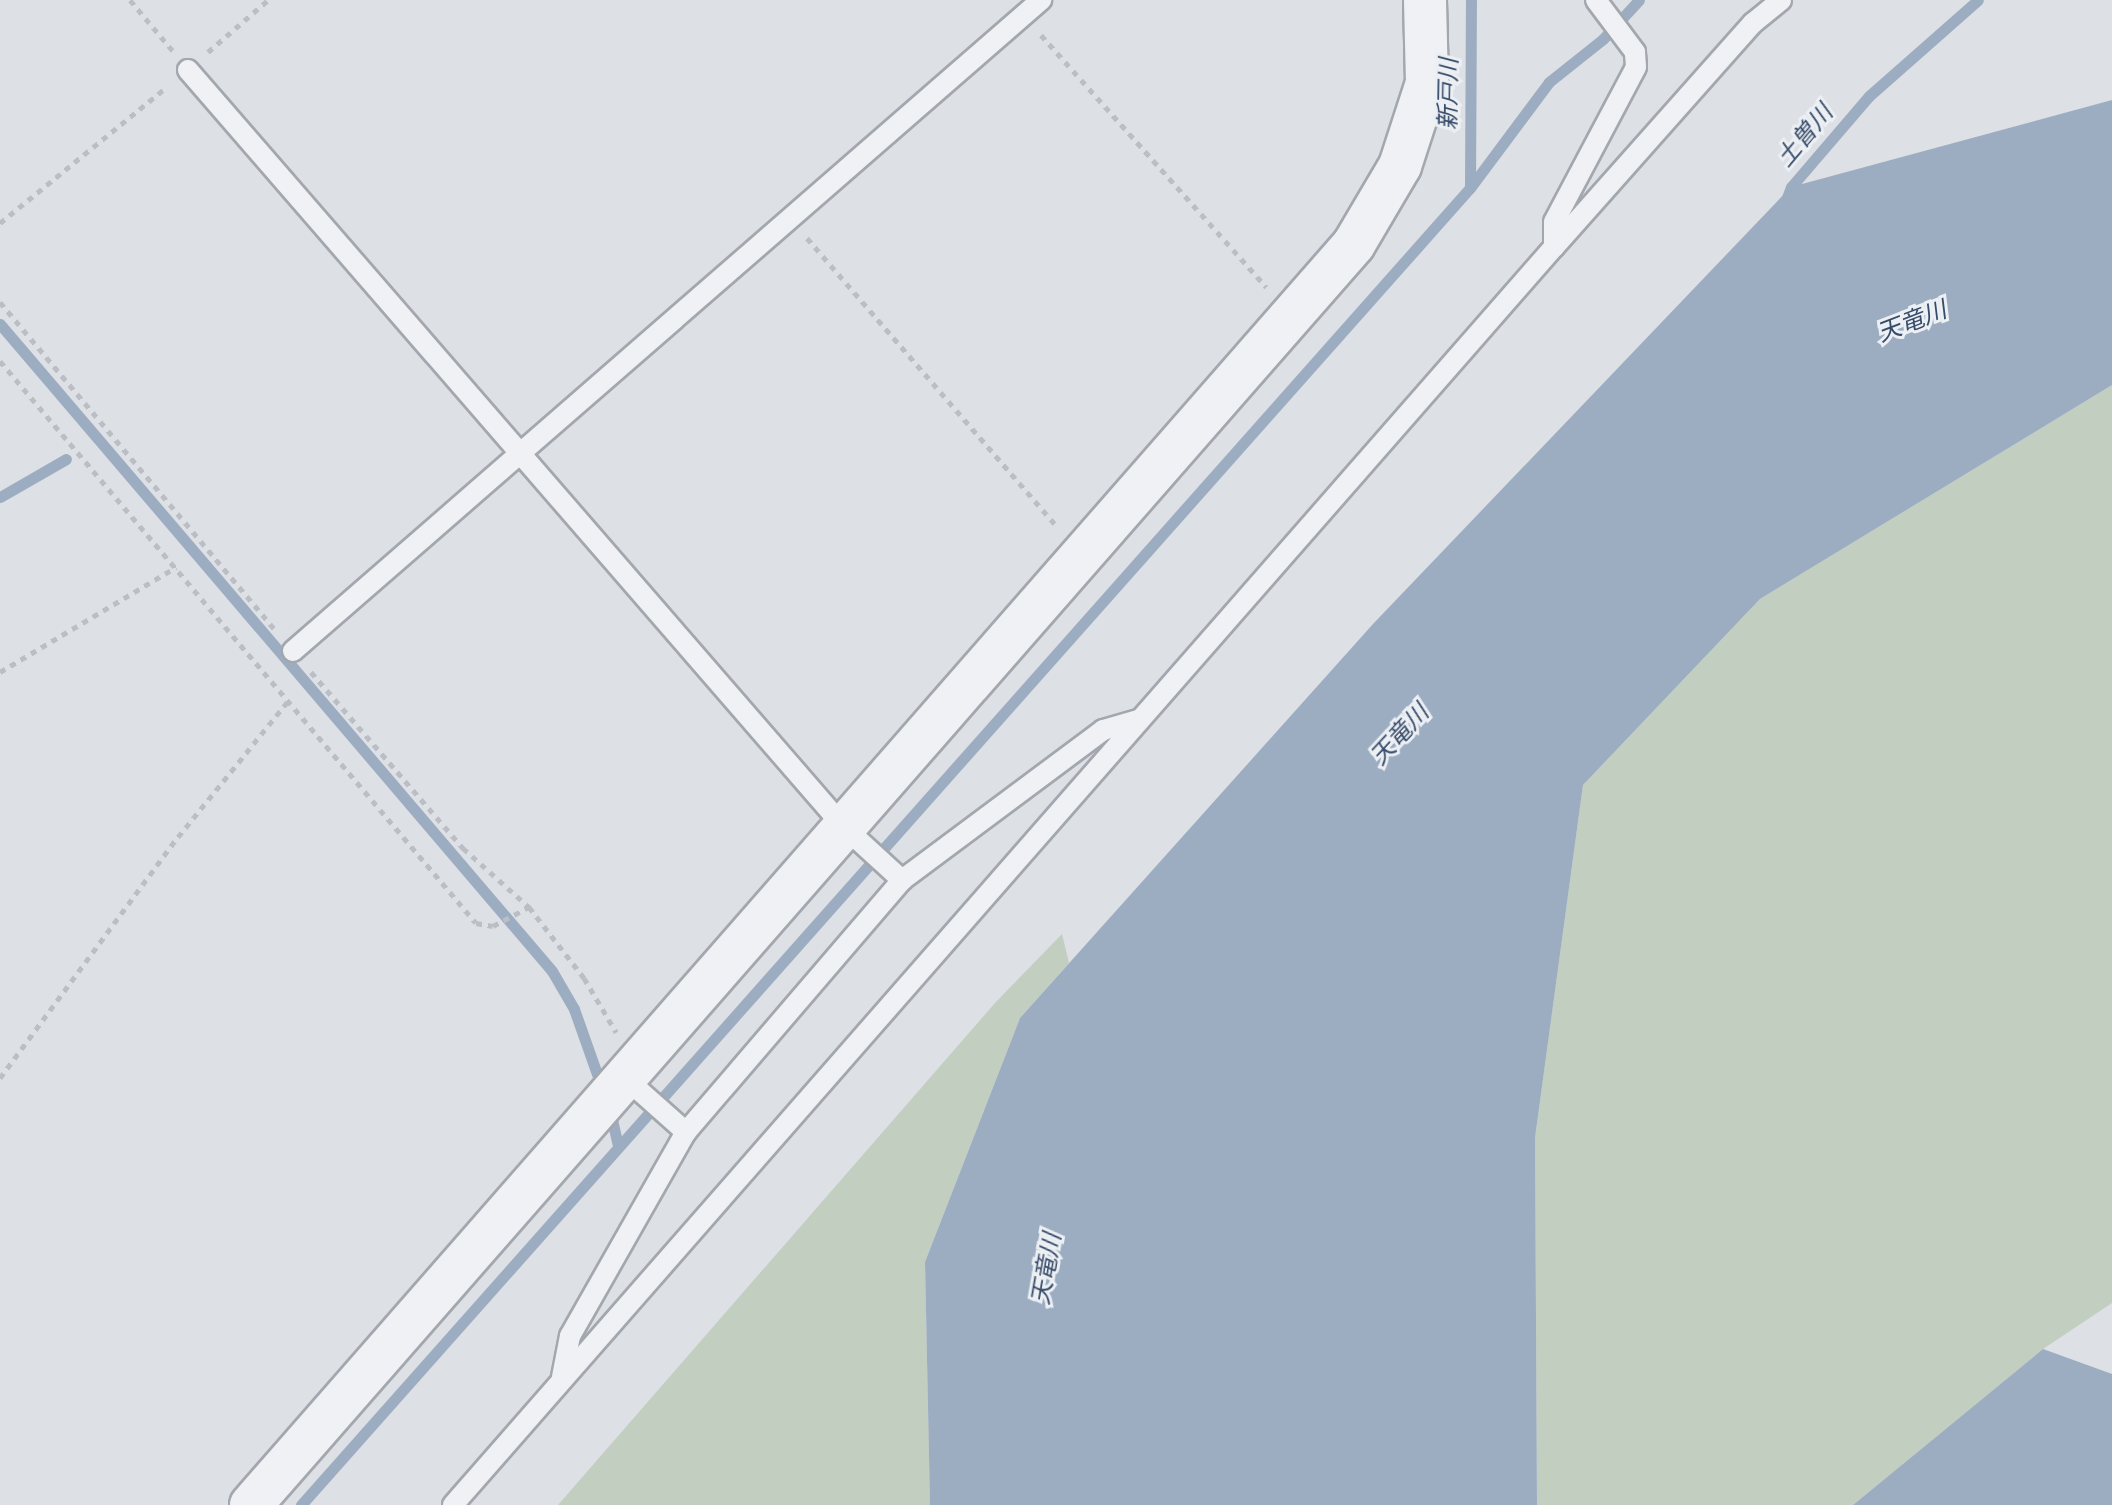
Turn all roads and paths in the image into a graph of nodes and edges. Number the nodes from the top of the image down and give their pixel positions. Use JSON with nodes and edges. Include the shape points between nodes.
{"nodes":[{"id":1,"x":130,"y":0,"type":"edge"},
{"id":2,"x":268,"y":0,"type":"edge"},
{"id":3,"x":1041,"y":0,"type":"edge"},
{"id":4,"x":1425,"y":0,"type":"edge"},
{"id":5,"x":1768,"y":0,"type":"edge"},
{"id":6,"x":1781,"y":0,"type":"edge"},
{"id":7,"x":1599,"y":5,"type":"edge"},
{"id":8,"x":1023,"y":16,"type":"junction"},
{"id":9,"x":1753,"y":23,"type":"junction"},
{"id":10,"x":188,"y":70,"type":"junction"},
{"id":11,"x":790,"y":220,"type":"junction"},
{"id":12,"x":0,"y":223,"type":"edge"},
{"id":13,"x":1554,"y":247,"type":"junction"},
{"id":14,"x":0,"y":302,"type":"edge"},
{"id":15,"x":1287,"y":322,"type":"junction"},
{"id":16,"x":0,"y":361,"type":"edge"},
{"id":17,"x":522,"y":454,"type":"junction"},
{"id":18,"x":1081,"y":556,"type":"junction"},
{"id":19,"x":176,"y":567,"type":"junction"},
{"id":20,"x":293,"y":651,"type":"junction"},
{"id":21,"x":0,"y":672,"type":"edge"},
{"id":22,"x":288,"y":701,"type":"junction"},
{"id":23,"x":1138,"y":720,"type":"junction"},
{"id":24,"x":851,"y":833,"type":"junction"},
{"id":25,"x":898,"y":876,"type":"junction"},
{"id":26,"x":529,"y":907,"type":"junction"},
{"id":27,"x":631,"y":1076,"type":"junction"},
{"id":28,"x":0,"y":1078,"type":"edge"},
{"id":29,"x":679,"y":1126,"type":"junction"},
{"id":30,"x":562,"y":1377,"type":"junction"},
{"id":31,"x":251,"y":1505,"type":"edge"},
{"id":32,"x":453,"y":1505,"type":"edge"}],
"edges":[{"from":1,"to":10,"type":"path"},
{"from":2,"to":10,"type":"path"},
{"from":3,"to":8,"type":"lane"},
{"from":4,"to":15,"type":"street","via":[[1427,83],[1400,166],[1354,244]]},
{"from":5,"to":9,"type":"lane"},
{"from":6,"to":9,"type":"lane"},
{"from":7,"to":13,"type":"lane","via":[[1630,46],[1636,67],[1554,222]]},
{"from":8,"to":11,"type":"lane"},
{"from":8,"to":15,"type":"path","via":[[1258,273]]},
{"from":9,"to":13,"type":"lane"},
{"from":10,"to":12,"type":"path"},
{"from":10,"to":17,"type":"lane"},
{"from":11,"to":17,"type":"lane"},
{"from":11,"to":18,"type":"path"},
{"from":13,"to":23,"type":"lane"},
{"from":14,"to":20,"type":"path"},
{"from":15,"to":18,"type":"street"},
{"from":16,"to":19,"type":"path"},
{"from":17,"to":20,"type":"lane"},
{"from":17,"to":24,"type":"lane"},
{"from":18,"to":24,"type":"street"},
{"from":19,"to":21,"type":"path"},
{"from":19,"to":22,"type":"path"},
{"from":20,"to":26,"type":"path","via":[[463,848]]},
{"from":22,"to":26,"type":"path","via":[[476,923],[493,926]]},
{"from":22,"to":28,"type":"path","via":[[178,837]]},
{"from":23,"to":25,"type":"lane","via":[[1103,730]]},
{"from":23,"to":30,"type":"lane"},
{"from":24,"to":25,"type":"lane"},
{"from":24,"to":27,"type":"street"},
{"from":25,"to":29,"type":"lane"},
{"from":26,"to":27,"type":"path","via":[[584,978]]},
{"from":27,"to":29,"type":"lane"},
{"from":27,"to":31,"type":"street"},
{"from":29,"to":30,"type":"lane","via":[[570,1336]]},
{"from":30,"to":32,"type":"lane"}]}
